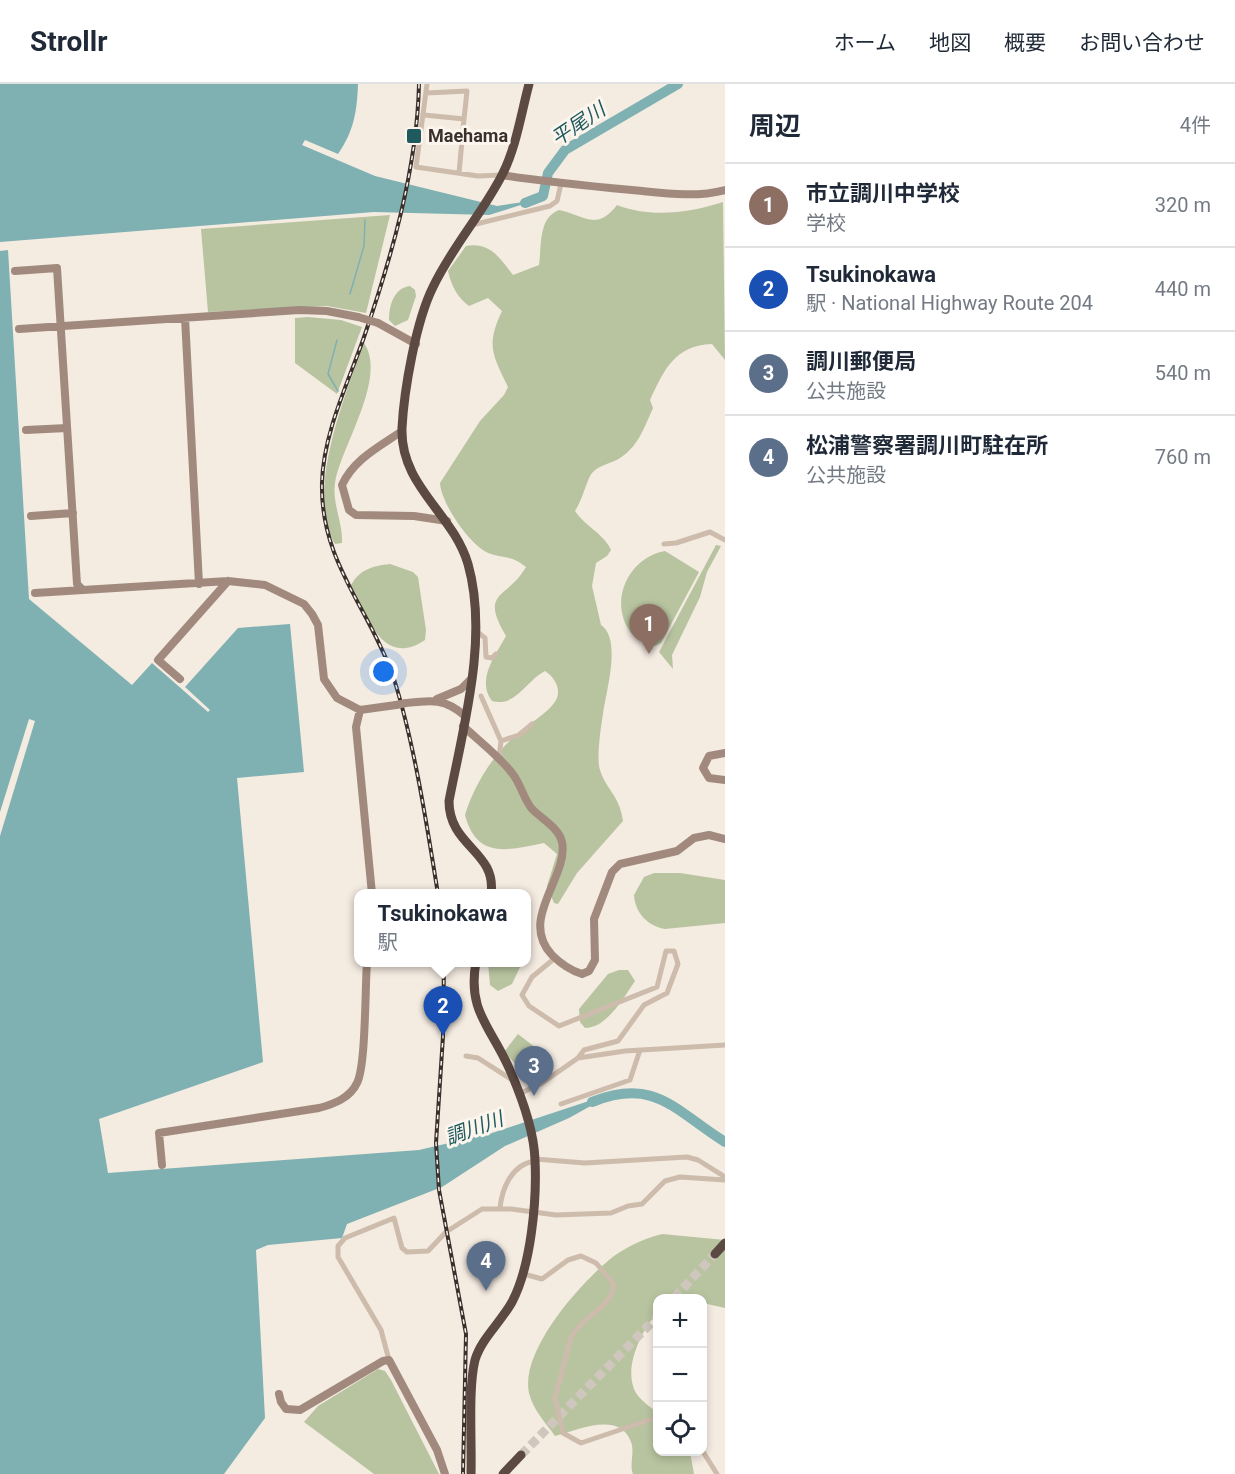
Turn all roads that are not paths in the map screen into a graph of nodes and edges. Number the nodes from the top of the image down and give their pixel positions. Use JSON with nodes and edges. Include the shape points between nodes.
{"nodes":[{"id":1,"x":427,"y":84,"type":"edge"},
{"id":2,"x":529,"y":84,"type":"edge"},
{"id":3,"x":468,"y":87,"type":"edge"},
{"id":4,"x":426,"y":93,"type":"junction"},
{"id":5,"x":424,"y":115,"type":"junction"},
{"id":6,"x":464,"y":118,"type":"junction"},
{"id":7,"x":459,"y":173,"type":"junction"},
{"id":8,"x":502,"y":175,"type":"junction"},
{"id":9,"x":558,"y":183,"type":"junction"},
{"id":10,"x":725,"y":190,"type":"edge"},
{"id":11,"x":472,"y":222,"type":"junction"},
{"id":12,"x":15,"y":271,"type":"dead end"},
{"id":13,"x":185,"y":318,"type":"junction"},
{"id":14,"x":61,"y":327,"type":"junction"},
{"id":15,"x":19,"y":329,"type":"dead end"},
{"id":16,"x":416,"y":344,"type":"junction"},
{"id":17,"x":67,"y":428,"type":"junction"},
{"id":18,"x":26,"y":430,"type":"dead end"},
{"id":19,"x":402,"y":430,"type":"junction"},
{"id":20,"x":73,"y":513,"type":"junction"},
{"id":21,"x":31,"y":516,"type":"dead end"},
{"id":22,"x":447,"y":520,"type":"junction"},
{"id":23,"x":725,"y":540,"type":"edge"},
{"id":24,"x":664,"y":544,"type":"dead end"},
{"id":25,"x":228,"y":581,"type":"junction"},
{"id":26,"x":199,"y":584,"type":"junction"},
{"id":27,"x":83,"y":590,"type":"junction"},
{"id":28,"x":35,"y":593,"type":"dead end"},
{"id":29,"x":476,"y":631,"type":"junction"},
{"id":30,"x":496,"y":654,"type":"dead end"},
{"id":31,"x":472,"y":678,"type":"junction"},
{"id":32,"x":180,"y":679,"type":"dead end"},
{"id":33,"x":481,"y":696,"type":"dead end"},
{"id":34,"x":437,"y":699,"type":"junction"},
{"id":35,"x":360,"y":710,"type":"junction"},
{"id":36,"x":465,"y":716,"type":"junction"},
{"id":37,"x":532,"y":724,"type":"dead end"},
{"id":38,"x":463,"y":726,"type":"junction"},
{"id":39,"x":501,"y":741,"type":"junction"},
{"id":40,"x":725,"y":753,"type":"edge"},
{"id":41,"x":499,"y":758,"type":"junction"},
{"id":42,"x":725,"y":780,"type":"edge"},
{"id":43,"x":725,"y":839,"type":"edge"},
{"id":44,"x":372,"y":889,"type":"edge"},
{"id":45,"x":491,"y":889,"type":"edge"},
{"id":46,"x":555,"y":958,"type":"junction"},
{"id":47,"x":367,"y":967,"type":"edge"},
{"id":48,"x":476,"y":967,"type":"edge"},
{"id":49,"x":725,"y":1045,"type":"edge"},
{"id":50,"x":640,"y":1050,"type":"junction"},
{"id":51,"x":466,"y":1056,"type":"dead end"},
{"id":52,"x":578,"y":1058,"type":"junction"},
{"id":53,"x":515,"y":1082,"type":"junction"},
{"id":54,"x":519,"y":1094,"type":"junction"},
{"id":55,"x":561,"y":1104,"type":"dead end"},
{"id":56,"x":535,"y":1160,"type":"junction"},
{"id":57,"x":162,"y":1165,"type":"dead end"},
{"id":58,"x":725,"y":1179,"type":"edge"},
{"id":59,"x":500,"y":1208,"type":"junction"},
{"id":60,"x":532,"y":1212,"type":"junction"},
{"id":61,"x":725,"y":1243,"type":"edge"},
{"id":62,"x":720,"y":1254,"type":"tunnel mouth"},
{"id":63,"x":524,"y":1274,"type":"junction"},
{"id":64,"x":389,"y":1360,"type":"junction"},
{"id":65,"x":279,"y":1394,"type":"dead end"},
{"id":66,"x":653,"y":1418,"type":"edge"},
{"id":67,"x":706,"y":1456,"type":"edge"},
{"id":68,"x":445,"y":1474,"type":"edge"},
{"id":69,"x":471,"y":1474,"type":"edge"},
{"id":70,"x":503,"y":1474,"type":"edge"},
{"id":71,"x":510,"y":1474,"type":"edge"},
{"id":72,"x":717,"y":1474,"type":"edge"}],
"edges":[{"from":1,"to":4,"type":"street"},
{"from":2,"to":8,"type":"highway"},
{"from":3,"to":4,"type":"street"},
{"from":3,"to":6,"type":"street"},
{"from":4,"to":5,"type":"street"},
{"from":5,"to":6,"type":"street"},
{"from":5,"to":7,"type":"street","via":[[416,167]]},
{"from":6,"to":7,"type":"street"},
{"from":7,"to":8,"type":"street"},
{"from":8,"to":9,"type":"street"},
{"from":8,"to":11,"type":"highway"},
{"from":9,"to":10,"type":"street","via":[[686,194]]},
{"from":9,"to":11,"type":"street","via":[[557,201],[550,206]]},
{"from":11,"to":16,"type":"highway","via":[[432,288]]},
{"from":12,"to":14,"type":"street","via":[[57,268]]},
{"from":13,"to":14,"type":"street"},
{"from":13,"to":16,"type":"street","bridge":true,"via":[[327,311],[378,323]]},
{"from":13,"to":26,"type":"street"},
{"from":14,"to":15,"type":"street"},
{"from":14,"to":17,"type":"street"},
{"from":16,"to":19,"type":"highway"},
{"from":17,"to":18,"type":"street"},
{"from":17,"to":20,"type":"street"},
{"from":19,"to":22,"type":"highway","via":[[411,475]]},
{"from":19,"to":22,"type":"street","via":[[348,472],[342,485],[349,510],[356,515]]},
{"from":20,"to":21,"type":"street"},
{"from":20,"to":27,"type":"street","via":[[77,584]]},
{"from":22,"to":29,"type":"highway","via":[[468,565]]},
{"from":23,"to":24,"type":"street","via":[[710,532]]},
{"from":25,"to":26,"type":"street"},
{"from":25,"to":32,"type":"street","via":[[158,660]]},
{"from":25,"to":35,"type":"street","via":[[265,585],[304,604],[318,625],[328,687],[337,698]]},
{"from":26,"to":27,"type":"street"},
{"from":27,"to":28,"type":"street"},
{"from":29,"to":30,"type":"street","via":[[485,638],[486,657]]},
{"from":29,"to":31,"type":"highway"},
{"from":31,"to":34,"type":"street","via":[[461,689]]},
{"from":31,"to":36,"type":"highway"},
{"from":33,"to":39,"type":"street"},
{"from":34,"to":35,"type":"street","bridge":true},
{"from":34,"to":36,"type":"street"},
{"from":35,"to":44,"type":"street","via":[[356,727]]},
{"from":36,"to":38,"type":"highway"},
{"from":37,"to":39,"type":"street","via":[[519,735]]},
{"from":38,"to":41,"type":"street"},
{"from":38,"to":45,"type":"highway","via":[[449,813],[459,836],[490,871]]},
{"from":39,"to":41,"type":"street"},
{"from":40,"to":42,"type":"street","via":[[709,756],[703,768],[709,778]]},
{"from":41,"to":46,"type":"street","via":[[519,783],[531,808],[556,830],[562,842],[540,928],[547,949]]},
{"from":43,"to":46,"type":"street","via":[[709,835],[694,838],[677,851],[620,864],[612,872],[594,920],[595,960],[589,970],[582,975]]},
{"from":46,"to":52,"type":"street","via":[[532,977],[522,995],[529,1006],[559,1026],[654,989],[659,984],[666,951],[674,951],[678,956],[667,993],[644,1005],[618,1041],[584,1050]]},
{"from":47,"to":57,"type":"street","via":[[358,1083],[347,1096],[320,1108],[159,1134]]},
{"from":48,"to":53,"type":"highway","via":[[476,1004]]},
{"from":49,"to":50,"type":"street"},
{"from":50,"to":52,"type":"street"},
{"from":50,"to":55,"type":"street","via":[[630,1080]]},
{"from":51,"to":53,"type":"street","via":[[478,1058]]},
{"from":52,"to":54,"type":"street"},
{"from":53,"to":54,"type":"highway"},
{"from":54,"to":56,"type":"highway"},
{"from":56,"to":58,"type":"street","via":[[585,1163],[687,1157]]},
{"from":56,"to":59,"type":"street","via":[[523,1164],[506,1183]]},
{"from":56,"to":60,"type":"highway"},
{"from":58,"to":60,"type":"street","via":[[680,1177],[665,1181],[642,1204],[611,1213],[575,1216]]},
{"from":59,"to":60,"type":"street"},
{"from":59,"to":64,"type":"street","via":[[482,1209],[470,1215],[437,1239],[428,1251],[407,1252],[402,1248],[394,1218],[342,1241],[338,1257],[381,1330]]},
{"from":60,"to":63,"type":"highway"},
{"from":61,"to":62,"type":"highway"},
{"from":63,"to":66,"type":"street","via":[[542,1279],[568,1260],[581,1256],[596,1263],[614,1283],[612,1296],[571,1337],[555,1398],[563,1433],[581,1443]]},
{"from":63,"to":69,"type":"highway","via":[[512,1302],[476,1360]]},
{"from":64,"to":65,"type":"street","via":[[300,1410],[286,1409]]},
{"from":64,"to":68,"type":"street","via":[[437,1450]]},
{"from":67,"to":72,"type":"street"},
{"from":70,"to":71,"type":"highway","via":[[523,1456]]}]}
